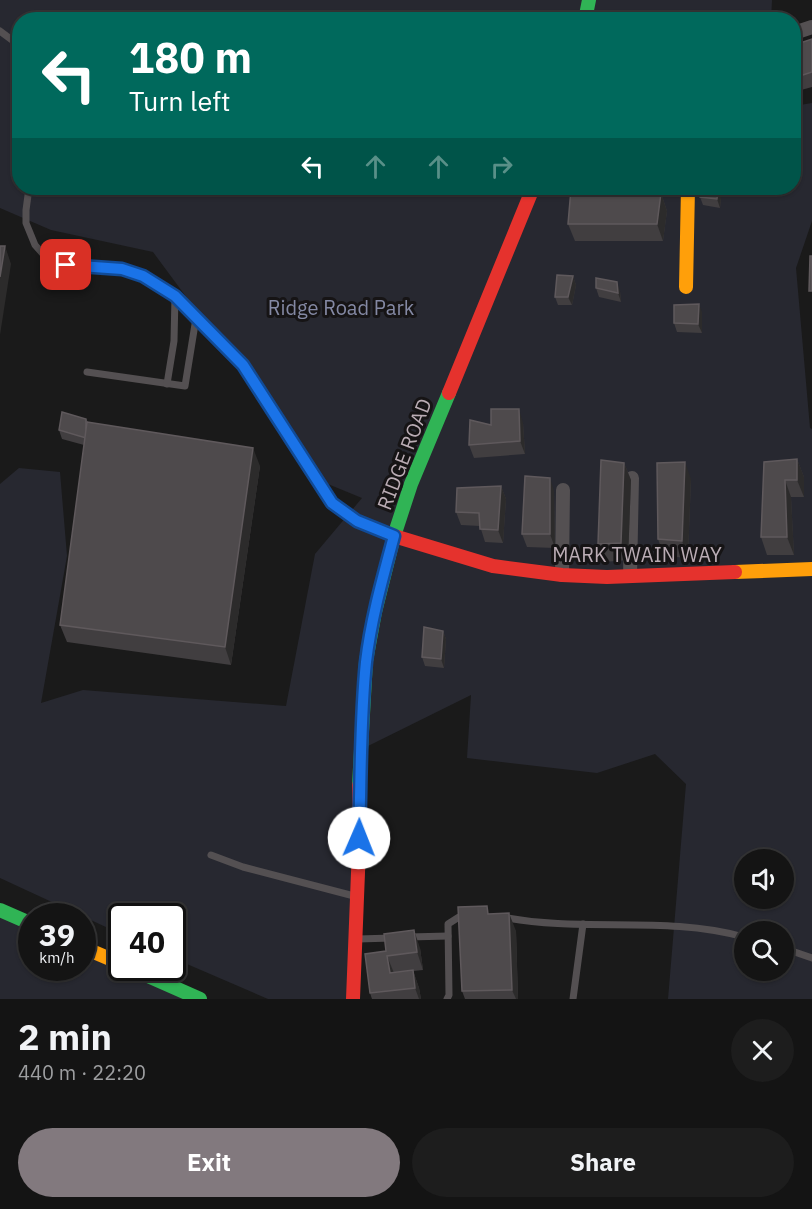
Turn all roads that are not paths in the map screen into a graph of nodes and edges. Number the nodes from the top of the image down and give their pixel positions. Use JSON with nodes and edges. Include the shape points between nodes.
{"nodes":[{"id":1,"x":28,"y":195,"type":"edge"},
{"id":2,"x":530,"y":195,"type":"edge"},
{"id":3,"x":688,"y":195,"type":"edge"},
{"id":4,"x":686,"y":287,"type":"dead end"},
{"id":5,"x":175,"y":296,"type":"junction"},
{"id":6,"x":196,"y":318,"type":"junction"},
{"id":7,"x":87,"y":372,"type":"dead end"},
{"id":8,"x":167,"y":384,"type":"junction"},
{"id":9,"x":632,"y":478,"type":"dead end"},
{"id":10,"x":563,"y":490,"type":"dead end"},
{"id":11,"x":394,"y":536,"type":"junction"},
{"id":12,"x":812,"y":568,"type":"edge"},
{"id":13,"x":562,"y":575,"type":"junction"},
{"id":14,"x":630,"y":576,"type":"junction"},
{"id":15,"x":211,"y":855,"type":"dead end"},
{"id":16,"x":357,"y":897,"type":"junction"},
{"id":17,"x":0,"y":910,"type":"edge"},
{"id":18,"x":480,"y":917,"type":"edge"},
{"id":19,"x":490,"y":917,"type":"edge"},
{"id":20,"x":18,"y":918,"type":"edge"},
{"id":21,"x":583,"y":924,"type":"junction"},
{"id":22,"x":734,"y":934,"type":"edge"},
{"id":23,"x":448,"y":936,"type":"junction"},
{"id":24,"x":355,"y":939,"type":"junction"},
{"id":25,"x":794,"y":952,"type":"edge"},
{"id":26,"x":812,"y":958,"type":"edge"},
{"id":27,"x":159,"y":981,"type":"edge"},
{"id":28,"x":200,"y":999,"type":"edge"},
{"id":29,"x":353,"y":999,"type":"edge"},
{"id":30,"x":447,"y":999,"type":"edge"},
{"id":31,"x":573,"y":999,"type":"edge"}],
"edges":[{"from":1,"to":5,"type":"lane","via":[[26,222],[35,244],[54,261],[122,269],[143,276]]},
{"from":2,"to":11,"type":"street","name":"RIDGE ROAD","via":[[423,453]]},
{"from":3,"to":4,"type":"street"},
{"from":5,"to":6,"type":"lane"},
{"from":5,"to":8,"type":"lane","via":[[174,341]]},
{"from":6,"to":8,"type":"lane","via":[[185,386]]},
{"from":6,"to":11,"type":"lane","via":[[243,365],[332,503],[357,521]]},
{"from":7,"to":8,"type":"lane"},
{"from":9,"to":14,"type":"street"},
{"from":10,"to":13,"type":"street"},
{"from":11,"to":13,"type":"street","name":"MARK TWAIN WAY","via":[[493,566]]},
{"from":11,"to":16,"type":"street","name":"RIDGE ROAD","via":[[366,662]]},
{"from":12,"to":14,"type":"street","name":"MARK TWAIN WAY"},
{"from":13,"to":14,"type":"street","name":"MARK TWAIN WAY"},
{"from":15,"to":16,"type":"lane"},
{"from":16,"to":24,"type":"street","name":"RIDGE ROAD"},
{"from":17,"to":20,"type":"street"},
{"from":18,"to":23,"type":"lane","via":[[459,917],[448,924]]},
{"from":19,"to":21,"type":"lane"},
{"from":21,"to":22,"type":"lane","via":[[667,926]]},
{"from":21,"to":31,"type":"lane"},
{"from":23,"to":24,"type":"lane"},
{"from":23,"to":30,"type":"lane"},
{"from":24,"to":29,"type":"street","name":"RIDGE ROAD"},
{"from":25,"to":26,"type":"lane"},
{"from":27,"to":28,"type":"street"}]}
